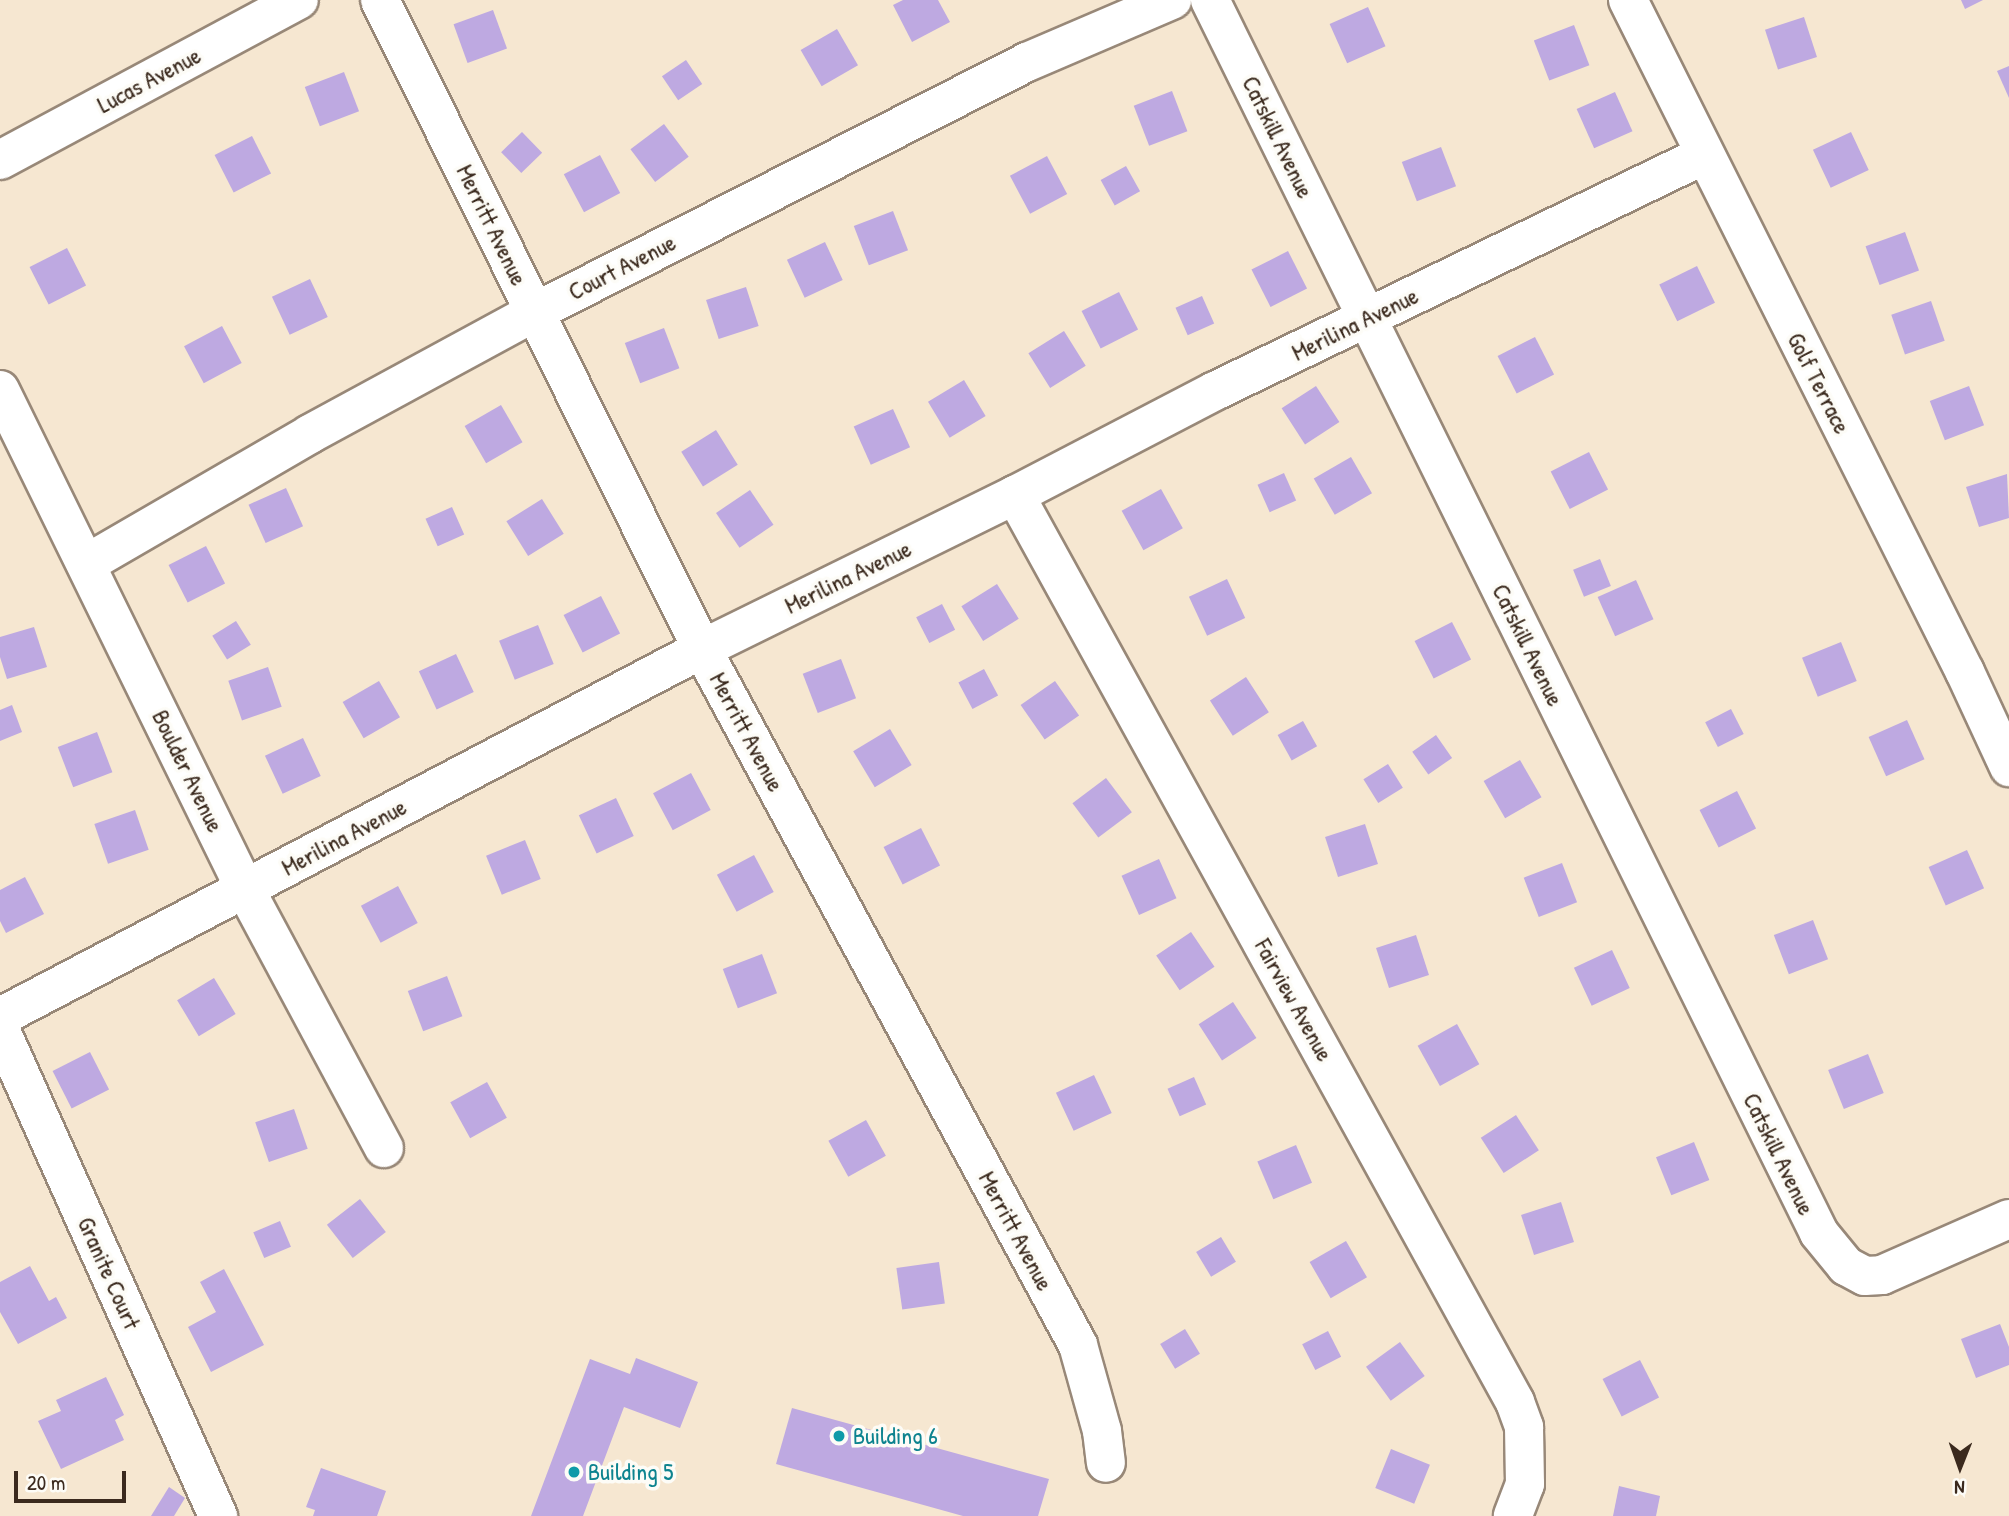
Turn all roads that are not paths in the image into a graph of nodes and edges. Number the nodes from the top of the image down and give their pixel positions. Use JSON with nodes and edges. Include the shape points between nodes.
{"nodes":[{"id":1,"x":299,"y":0,"type":"edge"},
{"id":2,"x":380,"y":0,"type":"edge"},
{"id":3,"x":1172,"y":0,"type":"edge"},
{"id":4,"x":1210,"y":0,"type":"edge"},
{"id":5,"x":1628,"y":0,"type":"edge"},
{"id":6,"x":1704,"y":155,"type":"junction"},
{"id":7,"x":0,"y":160,"type":"edge"},
{"id":8,"x":535,"y":312,"type":"junction"},
{"id":9,"x":1369,"y":319,"type":"junction"},
{"id":10,"x":0,"y":390,"type":"edge"},
{"id":11,"x":1015,"y":495,"type":"junction"},
{"id":12,"x":86,"y":564,"type":"junction"},
{"id":13,"x":702,"y":649,"type":"junction"},
{"id":14,"x":2009,"y":767,"type":"edge"},
{"id":15,"x":246,"y":888,"type":"junction"},
{"id":16,"x":0,"y":1017,"type":"edge"},
{"id":17,"x":0,"y":1029,"type":"edge"},
{"id":18,"x":383,"y":1148,"type":"dead end"},
{"id":19,"x":2009,"y":1219,"type":"edge"},
{"id":20,"x":1106,"y":1463,"type":"dead end"},
{"id":21,"x":218,"y":1516,"type":"edge"},
{"id":22,"x":1513,"y":1516,"type":"edge"}],
"edges":[{"from":1,"to":7,"type":"street","name":"Lucas Avenue"},
{"from":2,"to":8,"type":"street","name":"Merritt Avenue"},
{"from":3,"to":8,"type":"street","name":"Court Avenue","via":[[1027,62]]},
{"from":4,"to":9,"type":"street","name":"Catskill Avenue"},
{"from":5,"to":6,"type":"street","name":"Golf Terrace"},
{"from":6,"to":9,"type":"street","name":"Merilina Avenue"},
{"from":6,"to":14,"type":"street","name":"Golf Terrace"},
{"from":8,"to":12,"type":"street","name":"Court Avenue","via":[[310,434]]},
{"from":8,"to":13,"type":"street","name":"Merritt Avenue"},
{"from":9,"to":11,"type":"street","name":"Merilina Avenue","via":[[1215,391]]},
{"from":9,"to":19,"type":"street","name":"Catskill Avenue","via":[[1819,1233],[1846,1266],[1865,1276],[1882,1275]]},
{"from":10,"to":12,"type":"street","name":"Boulder Avenue"},
{"from":11,"to":13,"type":"street","name":"Merilina Avenue"},
{"from":11,"to":22,"type":"street","name":"Fairview Avenue","via":[[1515,1402],[1524,1427],[1525,1483]]},
{"from":12,"to":15,"type":"street","name":"Boulder Avenue"},
{"from":13,"to":15,"type":"street","name":"Merilina Avenue"},
{"from":13,"to":20,"type":"street","name":"Merritt Avenue","via":[[1078,1345]]},
{"from":15,"to":16,"type":"street","name":"Merilina Avenue"},
{"from":15,"to":18,"type":"street","name":"Boulder Avenue"},
{"from":17,"to":21,"type":"street","name":"Granite Court"}]}
